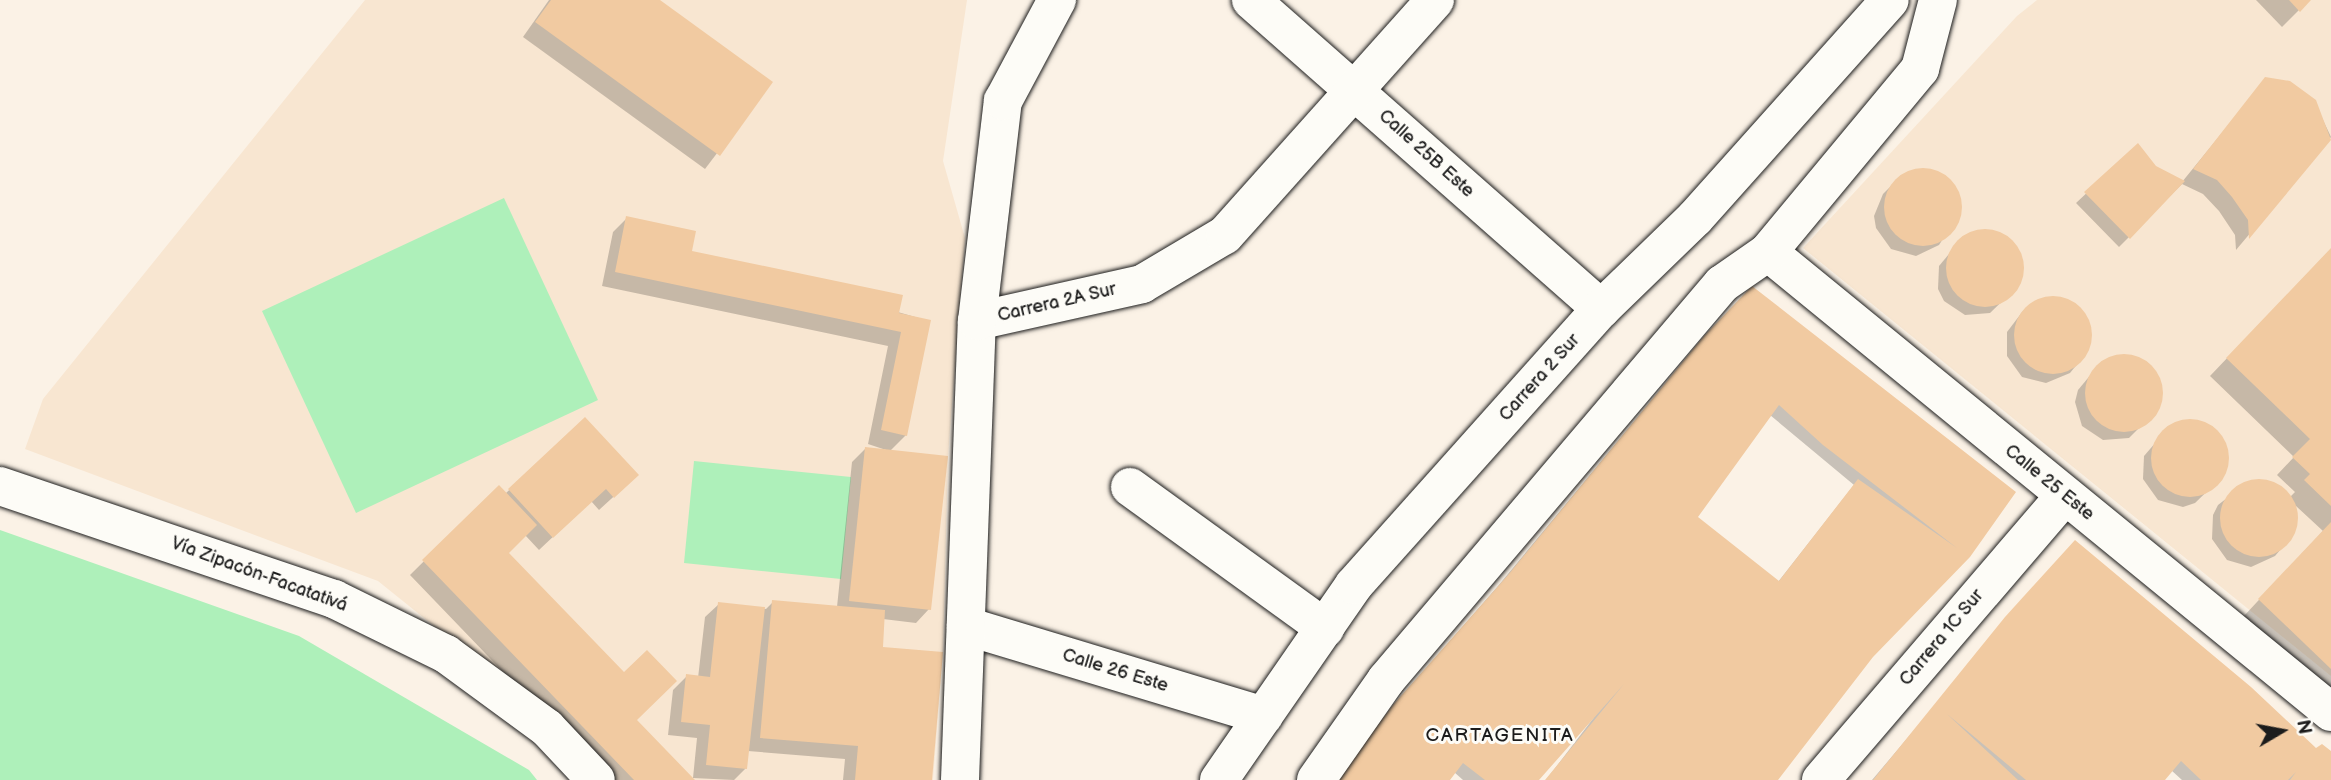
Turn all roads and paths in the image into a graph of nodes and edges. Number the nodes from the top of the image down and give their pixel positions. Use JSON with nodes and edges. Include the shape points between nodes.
{"nodes":[{"id":1,"x":1056,"y":0,"type":"edge"},
{"id":2,"x":1251,"y":0,"type":"edge"},
{"id":3,"x":1434,"y":0,"type":"edge"},
{"id":4,"x":1890,"y":0,"type":"edge"},
{"id":5,"x":1938,"y":0,"type":"edge"},
{"id":6,"x":1355,"y":91,"type":"junction"},
{"id":7,"x":1768,"y":253,"type":"junction"},
{"id":8,"x":1601,"y":309,"type":"junction"},
{"id":9,"x":977,"y":321,"type":"junction"},
{"id":10,"x":0,"y":486,"type":"edge"},
{"id":11,"x":1130,"y":487,"type":"dead end"},
{"id":12,"x":2064,"y":496,"type":"junction"},
{"id":13,"x":965,"y":626,"type":"junction"},
{"id":14,"x":1325,"y":628,"type":"junction"},
{"id":15,"x":2331,"y":712,"type":"edge"},
{"id":16,"x":1264,"y":716,"type":"junction"},
{"id":17,"x":596,"y":780,"type":"edge"},
{"id":18,"x":960,"y":780,"type":"edge"},
{"id":19,"x":1219,"y":780,"type":"edge"},
{"id":20,"x":1316,"y":780,"type":"edge"},
{"id":21,"x":1821,"y":780,"type":"edge"}],
"edges":[{"from":1,"to":9,"type":"street","via":[[1003,101]]},
{"from":2,"to":6,"type":"street","name":"Calle 25B Este"},
{"from":3,"to":6,"type":"street","name":"Carrera 2A Sur"},
{"from":4,"to":8,"type":"street","name":"Carrera 2 Sur","via":[[1695,218]]},
{"from":5,"to":7,"type":"street","via":[[1920,69]]},
{"from":6,"to":8,"type":"street","name":"Calle 25B Este"},
{"from":6,"to":9,"type":"street","name":"Carrera 2A Sur","via":[[1225,235],[1142,284]]},
{"from":7,"to":12,"type":"street","name":"Calle 25 Este"},
{"from":7,"to":20,"type":"street","via":[[1722,284],[1386,680]]},
{"from":8,"to":14,"type":"street","name":"Carrera 2 Sur","via":[[1354,585]]},
{"from":9,"to":13,"type":"street","name":"Carrera 2A Sur"},
{"from":10,"to":17,"type":"street","name":"Vía Zipacón-Facatativá","via":[[334,599],[446,654],[547,728]]},
{"from":11,"to":14,"type":"street"},
{"from":12,"to":15,"type":"street","name":"Calle 25 Este"},
{"from":12,"to":21,"type":"street","name":"Carrera 1C Sur"},
{"from":13,"to":16,"type":"street","name":"Calle 26 Este"},
{"from":13,"to":18,"type":"street","name":"Carrera 2A Sur"},
{"from":14,"to":16,"type":"street","name":"Carrera 2 Sur"},
{"from":16,"to":19,"type":"street","name":"Carrera 2 Sur"}]}
